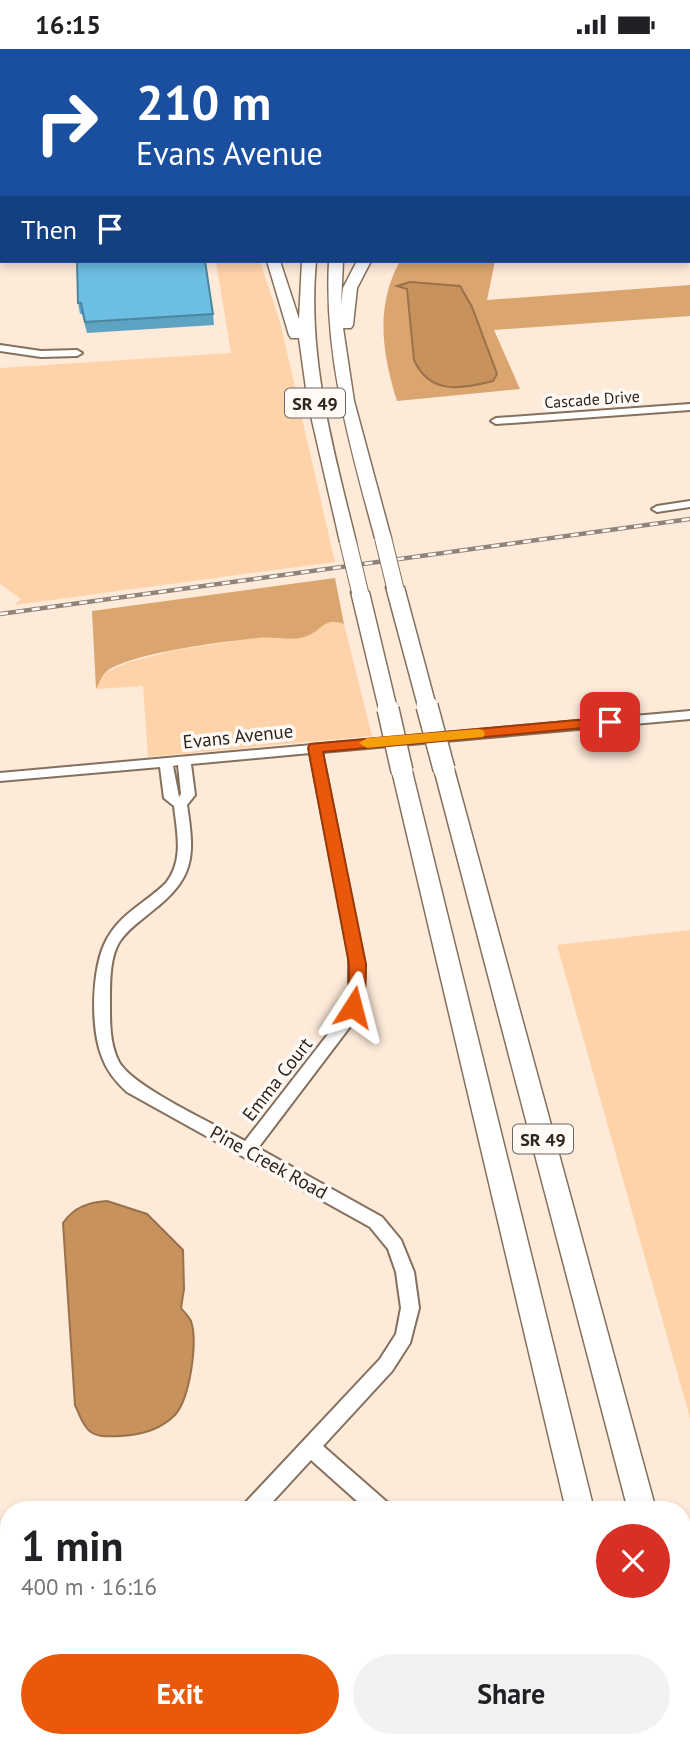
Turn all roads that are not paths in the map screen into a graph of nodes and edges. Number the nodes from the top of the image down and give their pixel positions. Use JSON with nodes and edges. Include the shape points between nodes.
{"nodes":[{"id":1,"x":0,"y":155,"type":"edge"},
{"id":2,"x":0,"y":167,"type":"edge"},
{"id":3,"x":274,"y":263,"type":"edge"},
{"id":4,"x":309,"y":263,"type":"edge"},
{"id":5,"x":336,"y":263,"type":"edge"},
{"id":6,"x":364,"y":263,"type":"edge"},
{"id":7,"x":0,"y":348,"type":"edge"},
{"id":8,"x":77,"y":353,"type":"dead end"},
{"id":9,"x":307,"y":363,"type":"junction"},
{"id":10,"x":690,"y":407,"type":"edge"},
{"id":11,"x":351,"y":418,"type":"junction"},
{"id":12,"x":496,"y":421,"type":"dead end"},
{"id":13,"x":690,"y":504,"type":"edge"},
{"id":14,"x":657,"y":509,"type":"dead end"},
{"id":15,"x":690,"y":715,"type":"edge"},
{"id":16,"x":315,"y":748,"type":"junction"},
{"id":17,"x":184,"y":761,"type":"junction"},
{"id":18,"x":166,"y":763,"type":"junction"},
{"id":19,"x":0,"y":777,"type":"edge"},
{"id":20,"x":180,"y":804,"type":"junction"},
{"id":21,"x":247,"y":1150,"type":"junction"},
{"id":22,"x":310,"y":1447,"type":"junction"},
{"id":23,"x":260,"y":1501,"type":"edge"},
{"id":24,"x":371,"y":1501,"type":"edge"},
{"id":25,"x":578,"y":1501,"type":"edge"},
{"id":26,"x":640,"y":1501,"type":"edge"}],
"edges":[{"from":1,"to":2,"type":"street"},
{"from":3,"to":9,"type":"highway"},
{"from":4,"to":9,"type":"highway","number":"SR 49","via":[[304,311]]},
{"from":5,"to":11,"type":"highway","number":"SR 49","via":[[333,322]]},
{"from":6,"to":11,"type":"highway","via":[[349,288],[347,302]]},
{"from":7,"to":8,"type":"street","via":[[41,355]]},
{"from":9,"to":25,"type":"highway","number":"SR 49","bridge":true},
{"from":10,"to":12,"type":"street","name":"Cascade Drive"},
{"from":11,"to":26,"type":"highway","number":"SR 49","bridge":true},
{"from":13,"to":14,"type":"street"},
{"from":15,"to":16,"type":"street","name":"Evans Avenue"},
{"from":16,"to":17,"type":"street","name":"Evans Avenue"},
{"from":16,"to":21,"type":"street","name":"Emma Court","via":[[356,955],[357,989],[344,1024]]},
{"from":17,"to":18,"type":"street","name":"Evans Avenue"},
{"from":17,"to":20,"type":"street","name":"Pine Creek Road","via":[[188,795]]},
{"from":18,"to":19,"type":"street","name":"Evans Avenue"},
{"from":18,"to":20,"type":"street","name":"Pine Creek Road","via":[[171,798]]},
{"from":20,"to":21,"type":"street","name":"Pine Creek Road","via":[[184,858],[178,877],[123,928],[104,959],[105,1041],[115,1069],[133,1087]]},
{"from":21,"to":22,"type":"street","name":"Pine Creek Road","via":[[376,1222],[395,1245],[405,1272],[410,1308],[399,1347]]},
{"from":22,"to":23,"type":"street","name":"Pine Creek Road"},
{"from":22,"to":24,"type":"street"}]}
